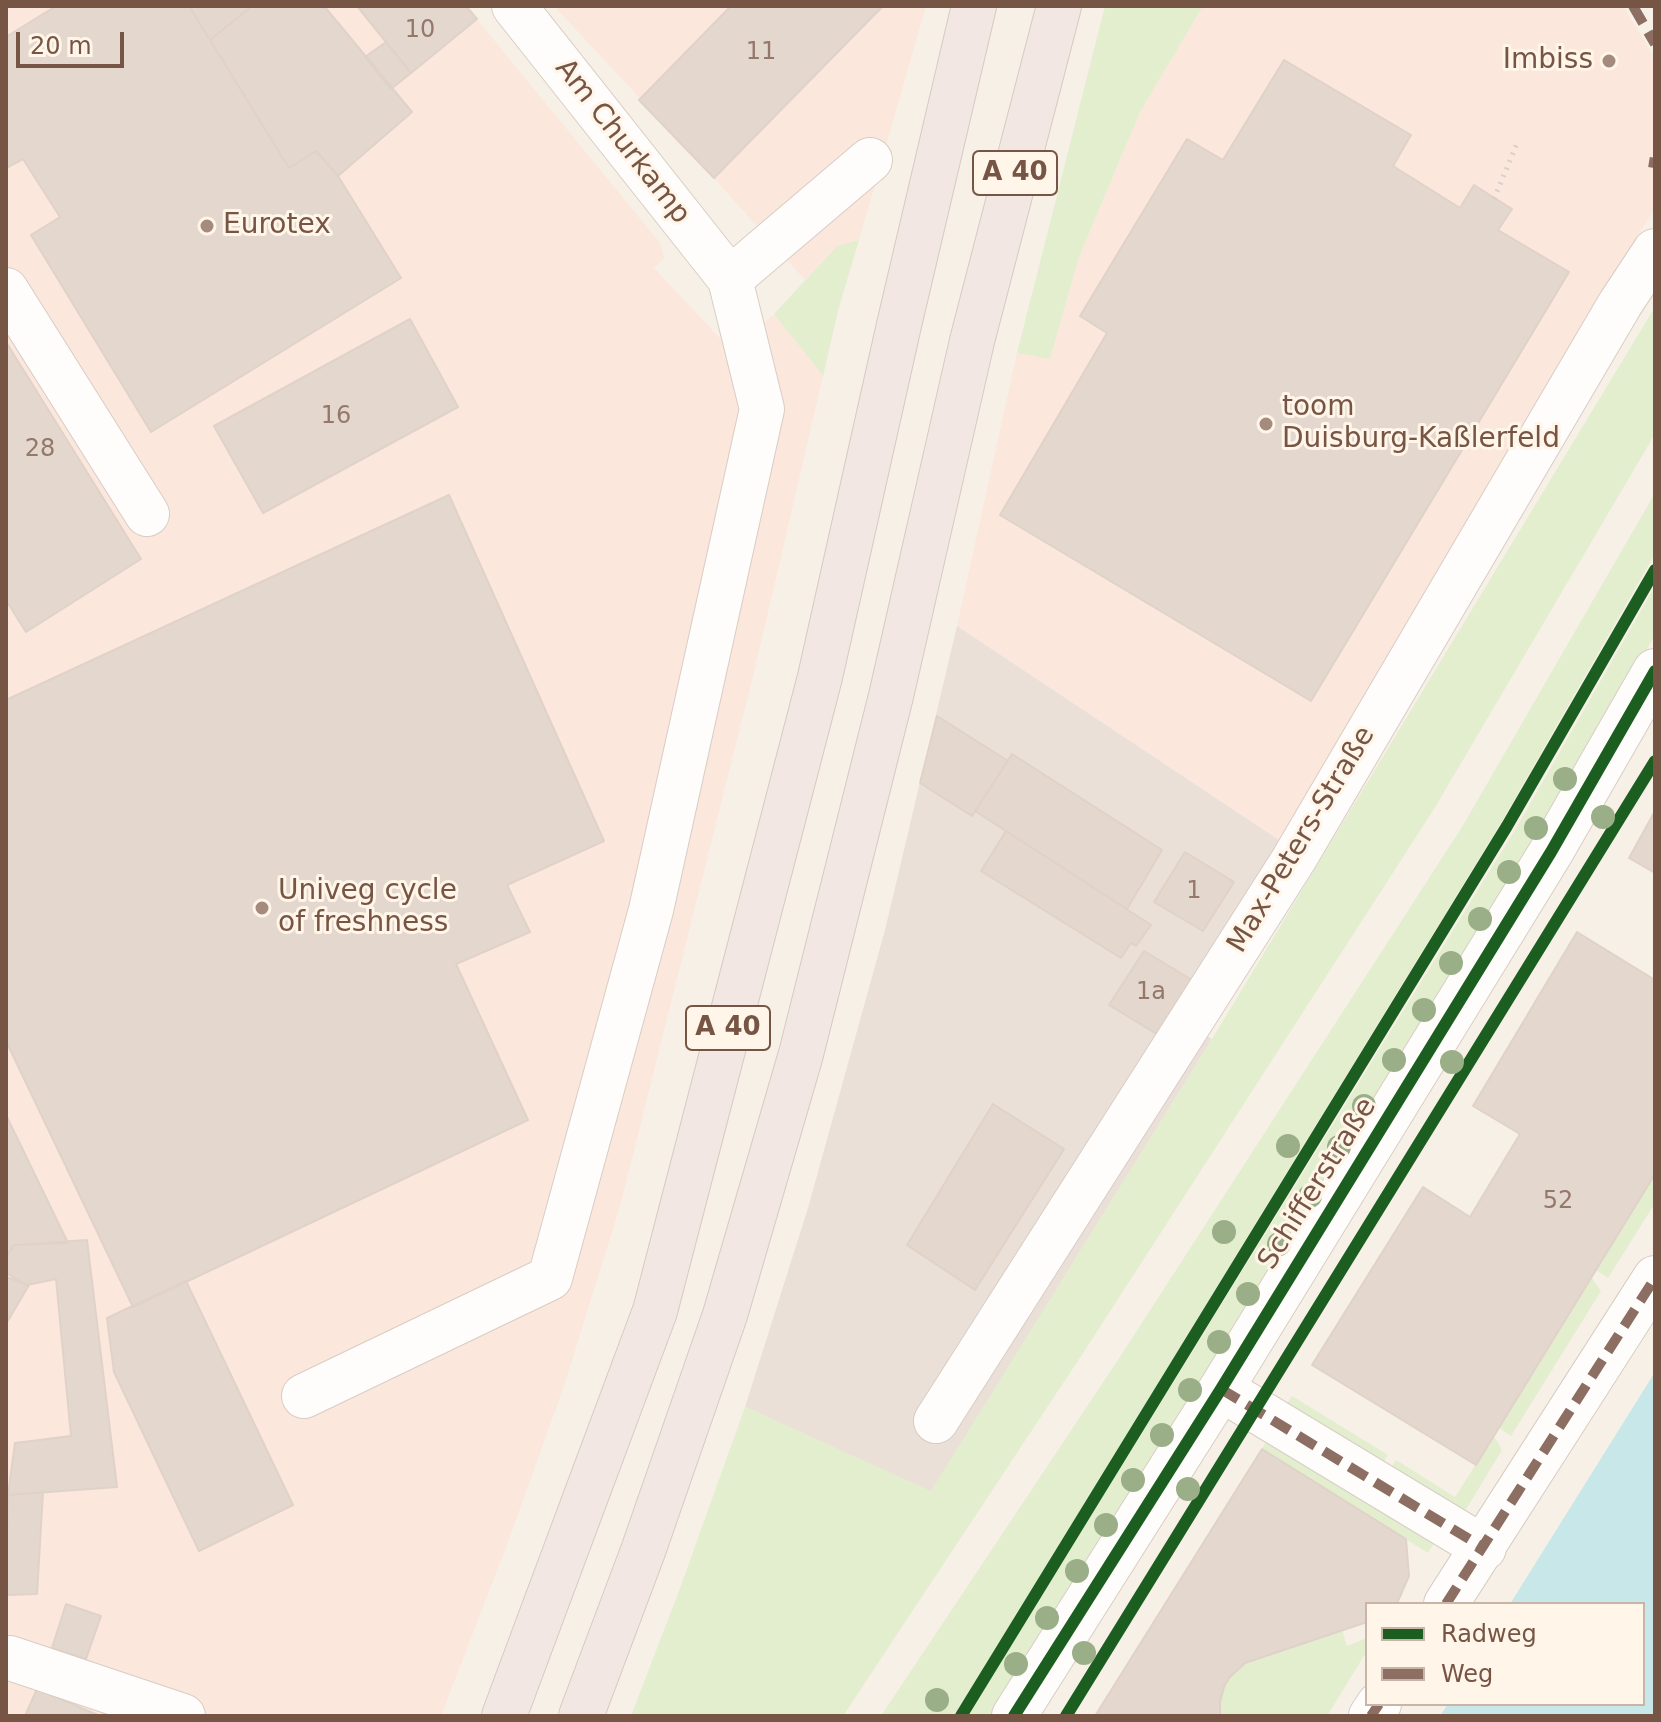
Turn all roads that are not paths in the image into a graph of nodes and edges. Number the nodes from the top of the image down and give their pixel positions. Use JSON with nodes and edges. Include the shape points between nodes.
{"nodes":[{"id":1,"x":514,"y":6,"type":"edge"},
{"id":2,"x":974,"y":6,"type":"edge"},
{"id":3,"x":1059,"y":6,"type":"edge"},
{"id":4,"x":870,"y":160,"type":"dead end"},
{"id":5,"x":1655,"y":251,"type":"edge"},
{"id":6,"x":730,"y":279,"type":"junction"},
{"id":7,"x":6,"y":290,"type":"edge"},
{"id":8,"x":147,"y":514,"type":"dead end"},
{"id":9,"x":1655,"y":671,"type":"edge"},
{"id":10,"x":1655,"y":1278,"type":"edge"},
{"id":11,"x":1221,"y":1389,"type":"junction"},
{"id":12,"x":304,"y":1396,"type":"dead end"},
{"id":13,"x":936,"y":1421,"type":"dead end"},
{"id":14,"x":1484,"y":1548,"type":"junction"},
{"id":15,"x":1447,"y":1602,"type":"edge"},
{"id":16,"x":7,"y":1664,"type":"edge"},
{"id":17,"x":183,"y":1716,"type":"edge"},
{"id":18,"x":504,"y":1716,"type":"edge"},
{"id":19,"x":581,"y":1716,"type":"edge"},
{"id":20,"x":1014,"y":1716,"type":"edge"}],
"edges":[{"from":1,"to":6,"type":"street","name":"Am Churkamp"},
{"from":2,"to":18,"type":"highway","number":"A 40","via":[[820,677],[655,1311]]},
{"from":3,"to":19,"type":"highway","number":"A 40","via":[[972,341],[891,696],[801,1054],[725,1315]]},
{"from":4,"to":6,"type":"street"},
{"from":5,"to":13,"type":"street","name":"Max-Peters-Straße","via":[[1294,859]]},
{"from":6,"to":12,"type":"street","via":[[762,409],[651,910],[550,1278]]},
{"from":7,"to":8,"type":"street"},
{"from":9,"to":11,"type":"street","name":"Schifferstraße","via":[[1551,852]]},
{"from":10,"to":14,"type":"street"},
{"from":11,"to":14,"type":"street"},
{"from":11,"to":20,"type":"street","name":"Schifferstraße"},
{"from":14,"to":15,"type":"street"},
{"from":16,"to":17,"type":"street"}]}
